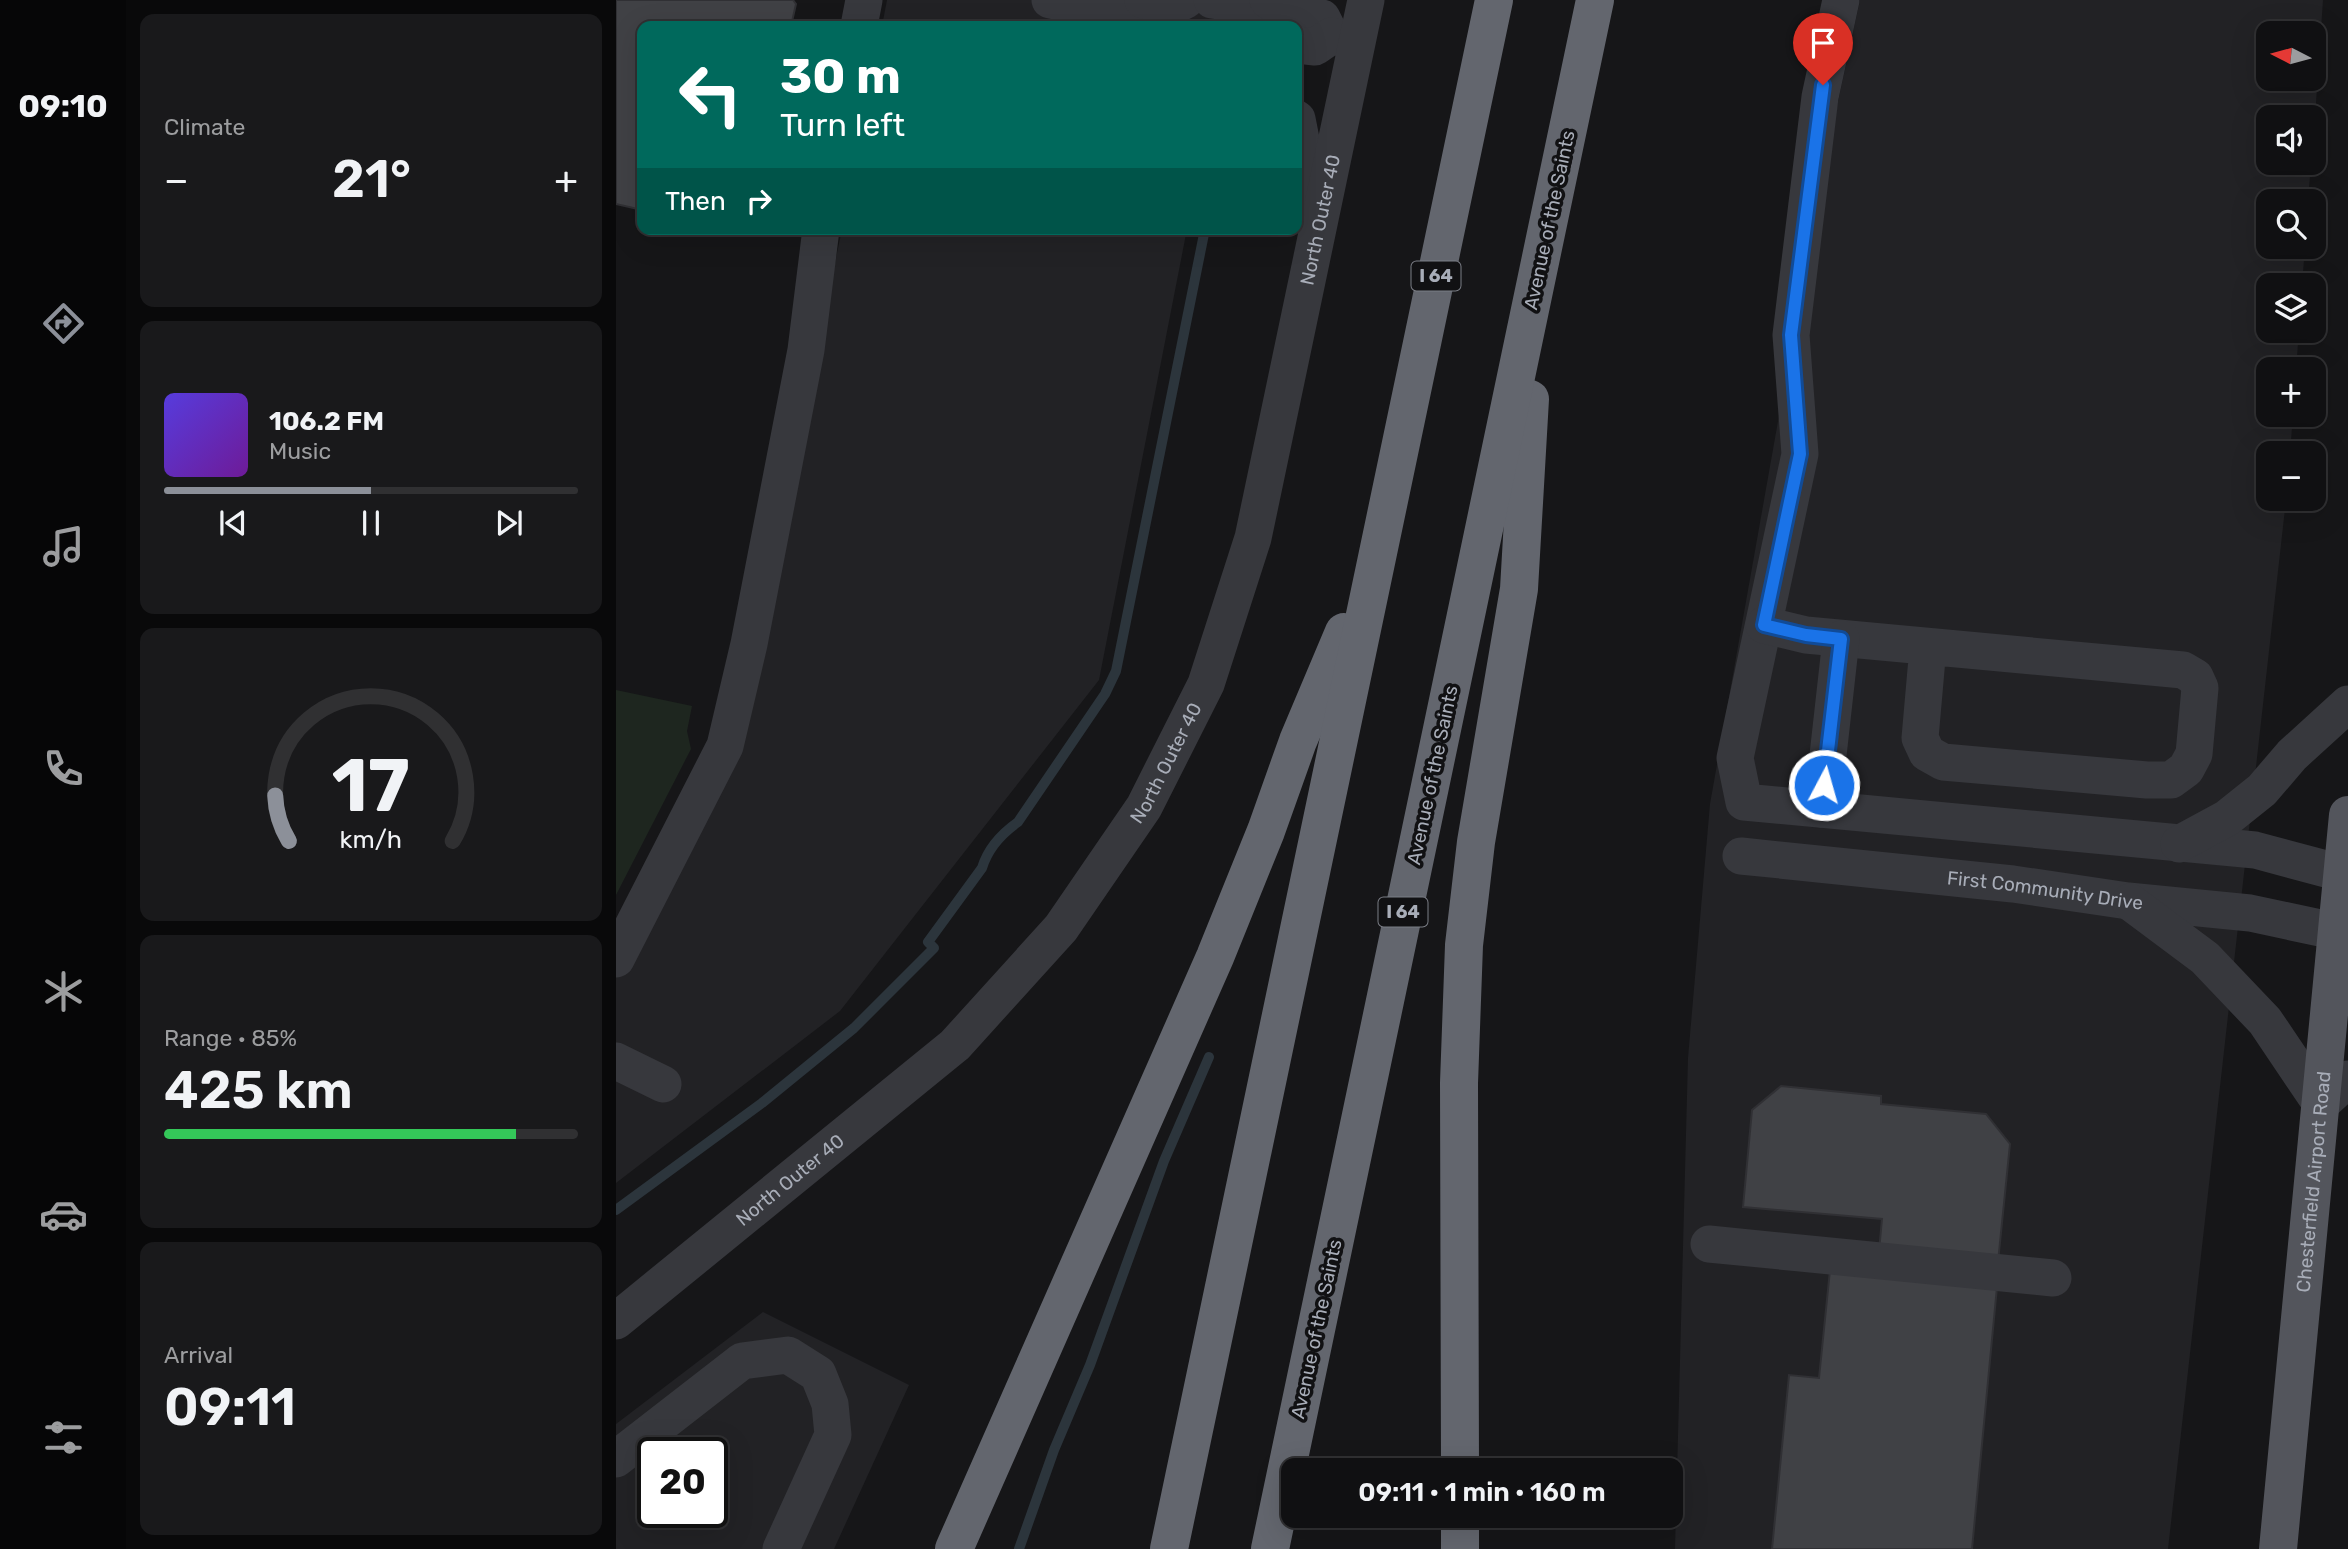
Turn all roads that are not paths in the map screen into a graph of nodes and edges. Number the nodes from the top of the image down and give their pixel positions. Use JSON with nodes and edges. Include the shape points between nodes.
{"nodes":[{"id":1,"x":864,"y":0,"type":"edge"},
{"id":2,"x":1050,"y":0,"type":"edge"},
{"id":3,"x":1212,"y":0,"type":"edge"},
{"id":4,"x":1366,"y":0,"type":"edge"},
{"id":5,"x":1494,"y":0,"type":"edge"},
{"id":6,"x":1595,"y":0,"type":"edge"},
{"id":7,"x":1841,"y":0,"type":"edge"},
{"id":8,"x":1275,"y":5,"type":"edge"},
{"id":9,"x":1163,"y":8,"type":"edge"},
{"id":10,"x":860,"y":21,"type":"edge"},
{"id":11,"x":1329,"y":41,"type":"edge"},
{"id":12,"x":1302,"y":145,"type":"edge"},
{"id":13,"x":820,"y":235,"type":"edge"},
{"id":14,"x":1538,"y":275,"type":"junction"},
{"id":15,"x":1304,"y":299,"type":"junction"},
{"id":16,"x":1378,"y":552,"type":"junction"},
{"id":17,"x":1764,"y":625,"type":"junction"},
{"id":18,"x":1841,"y":639,"type":"junction"},
{"id":19,"x":1928,"y":647,"type":"junction"},
{"id":20,"x":2348,"y":704,"type":"edge"},
{"id":21,"x":1949,"y":762,"type":"junction"},
{"id":22,"x":1822,"y":809,"type":"junction"},
{"id":23,"x":2348,"y":815,"type":"edge"},
{"id":24,"x":1943,"y":820,"type":"junction"},
{"id":25,"x":2179,"y":844,"type":"junction"},
{"id":26,"x":1741,"y":856,"type":"dead end"},
{"id":27,"x":2345,"y":874,"type":"edge"},
{"id":28,"x":2128,"y":901,"type":"junction"},
{"id":29,"x":2338,"y":932,"type":"edge"},
{"id":30,"x":616,"y":959,"type":"edge"},
{"id":31,"x":616,"y":1060,"type":"edge"},
{"id":32,"x":663,"y":1084,"type":"dead end"},
{"id":33,"x":2334,"y":1091,"type":"edge"},
{"id":34,"x":1709,"y":1244,"type":"dead end"},
{"id":35,"x":2053,"y":1278,"type":"dead end"},
{"id":36,"x":616,"y":1321,"type":"edge"},
{"id":37,"x":1460,"y":1458,"type":"edge"},
{"id":38,"x":616,"y":1459,"type":"edge"},
{"id":39,"x":1460,"y":1528,"type":"edge"},
{"id":40,"x":780,"y":1549,"type":"edge"},
{"id":41,"x":954,"y":1549,"type":"edge"},
{"id":42,"x":1169,"y":1549,"type":"edge"},
{"id":43,"x":1270,"y":1549,"type":"edge"},
{"id":44,"x":1460,"y":1549,"type":"edge"},
{"id":45,"x":2278,"y":1549,"type":"edge"}],
"edges":[{"from":1,"to":10,"type":"street"},
{"from":2,"to":9,"type":"street","via":[[1118,14]]},
{"from":3,"to":8,"type":"street"},
{"from":4,"to":11,"type":"street","name":"North Outer 40"},
{"from":5,"to":16,"type":"highway","number":"I 64"},
{"from":6,"to":14,"type":"highway","name":"Avenue of the Saints","number":"I 64"},
{"from":7,"to":17,"type":"street","via":[[1820,97],[1791,335],[1800,454]]},
{"from":8,"to":11,"type":"street","via":[[1322,18]]},
{"from":11,"to":15,"type":"street","name":"North Outer 40"},
{"from":12,"to":15,"type":"street","via":[[1310,186]]},
{"from":13,"to":30,"type":"street","via":[[806,351],[725,746]]},
{"from":14,"to":37,"type":"highway","via":[[1520,589],[1476,842],[1464,945],[1459,1083]]},
{"from":14,"to":43,"type":"highway","name":"Avenue of the Saints","number":"I 64"},
{"from":15,"to":36,"type":"street","name":"North Outer 40","via":[[1253,538],[1206,684],[1144,807],[1061,929],[955,1045]]},
{"from":16,"to":41,"type":"highway","via":[[1298,741],[1215,957]]},
{"from":16,"to":42,"type":"highway","number":"I 64"},
{"from":17,"to":18,"type":"street"},
{"from":17,"to":22,"type":"street","via":[[1735,758],[1744,802]]},
{"from":18,"to":19,"type":"street"},
{"from":18,"to":22,"type":"street"},
{"from":19,"to":21,"type":"street","via":[[1920,738],[1927,753]]},
{"from":19,"to":21,"type":"street","via":[[2183,670],[2195,677],[2200,688],[2194,754],[2186,769],[2171,780]]},
{"from":20,"to":25,"type":"street","via":[[2292,755],[2262,790],[2227,818]]},
{"from":21,"to":24,"type":"street"},
{"from":22,"to":24,"type":"street"},
{"from":23,"to":27,"type":"main road","name":"Chesterfield Airport Road"},
{"from":24,"to":25,"type":"street"},
{"from":25,"to":27,"type":"street","via":[[2255,850]]},
{"from":26,"to":28,"type":"street","name":"First Community Drive","via":[[2013,884]]},
{"from":27,"to":29,"type":"main road","name":"Chesterfield Airport Road"},
{"from":28,"to":29,"type":"street","name":"First Community Drive","via":[[2250,913]]},
{"from":28,"to":33,"type":"street","via":[[2205,958]]},
{"from":29,"to":33,"type":"main road","name":"Chesterfield Airport Road"},
{"from":31,"to":32,"type":"street"},
{"from":33,"to":45,"type":"main road","name":"Chesterfield Airport Road"},
{"from":34,"to":35,"type":"street"},
{"from":38,"to":40,"type":"street","via":[[742,1361],[788,1355],[818,1374],[831,1404],[833,1435]]},
{"from":39,"to":44,"type":"highway"}]}
